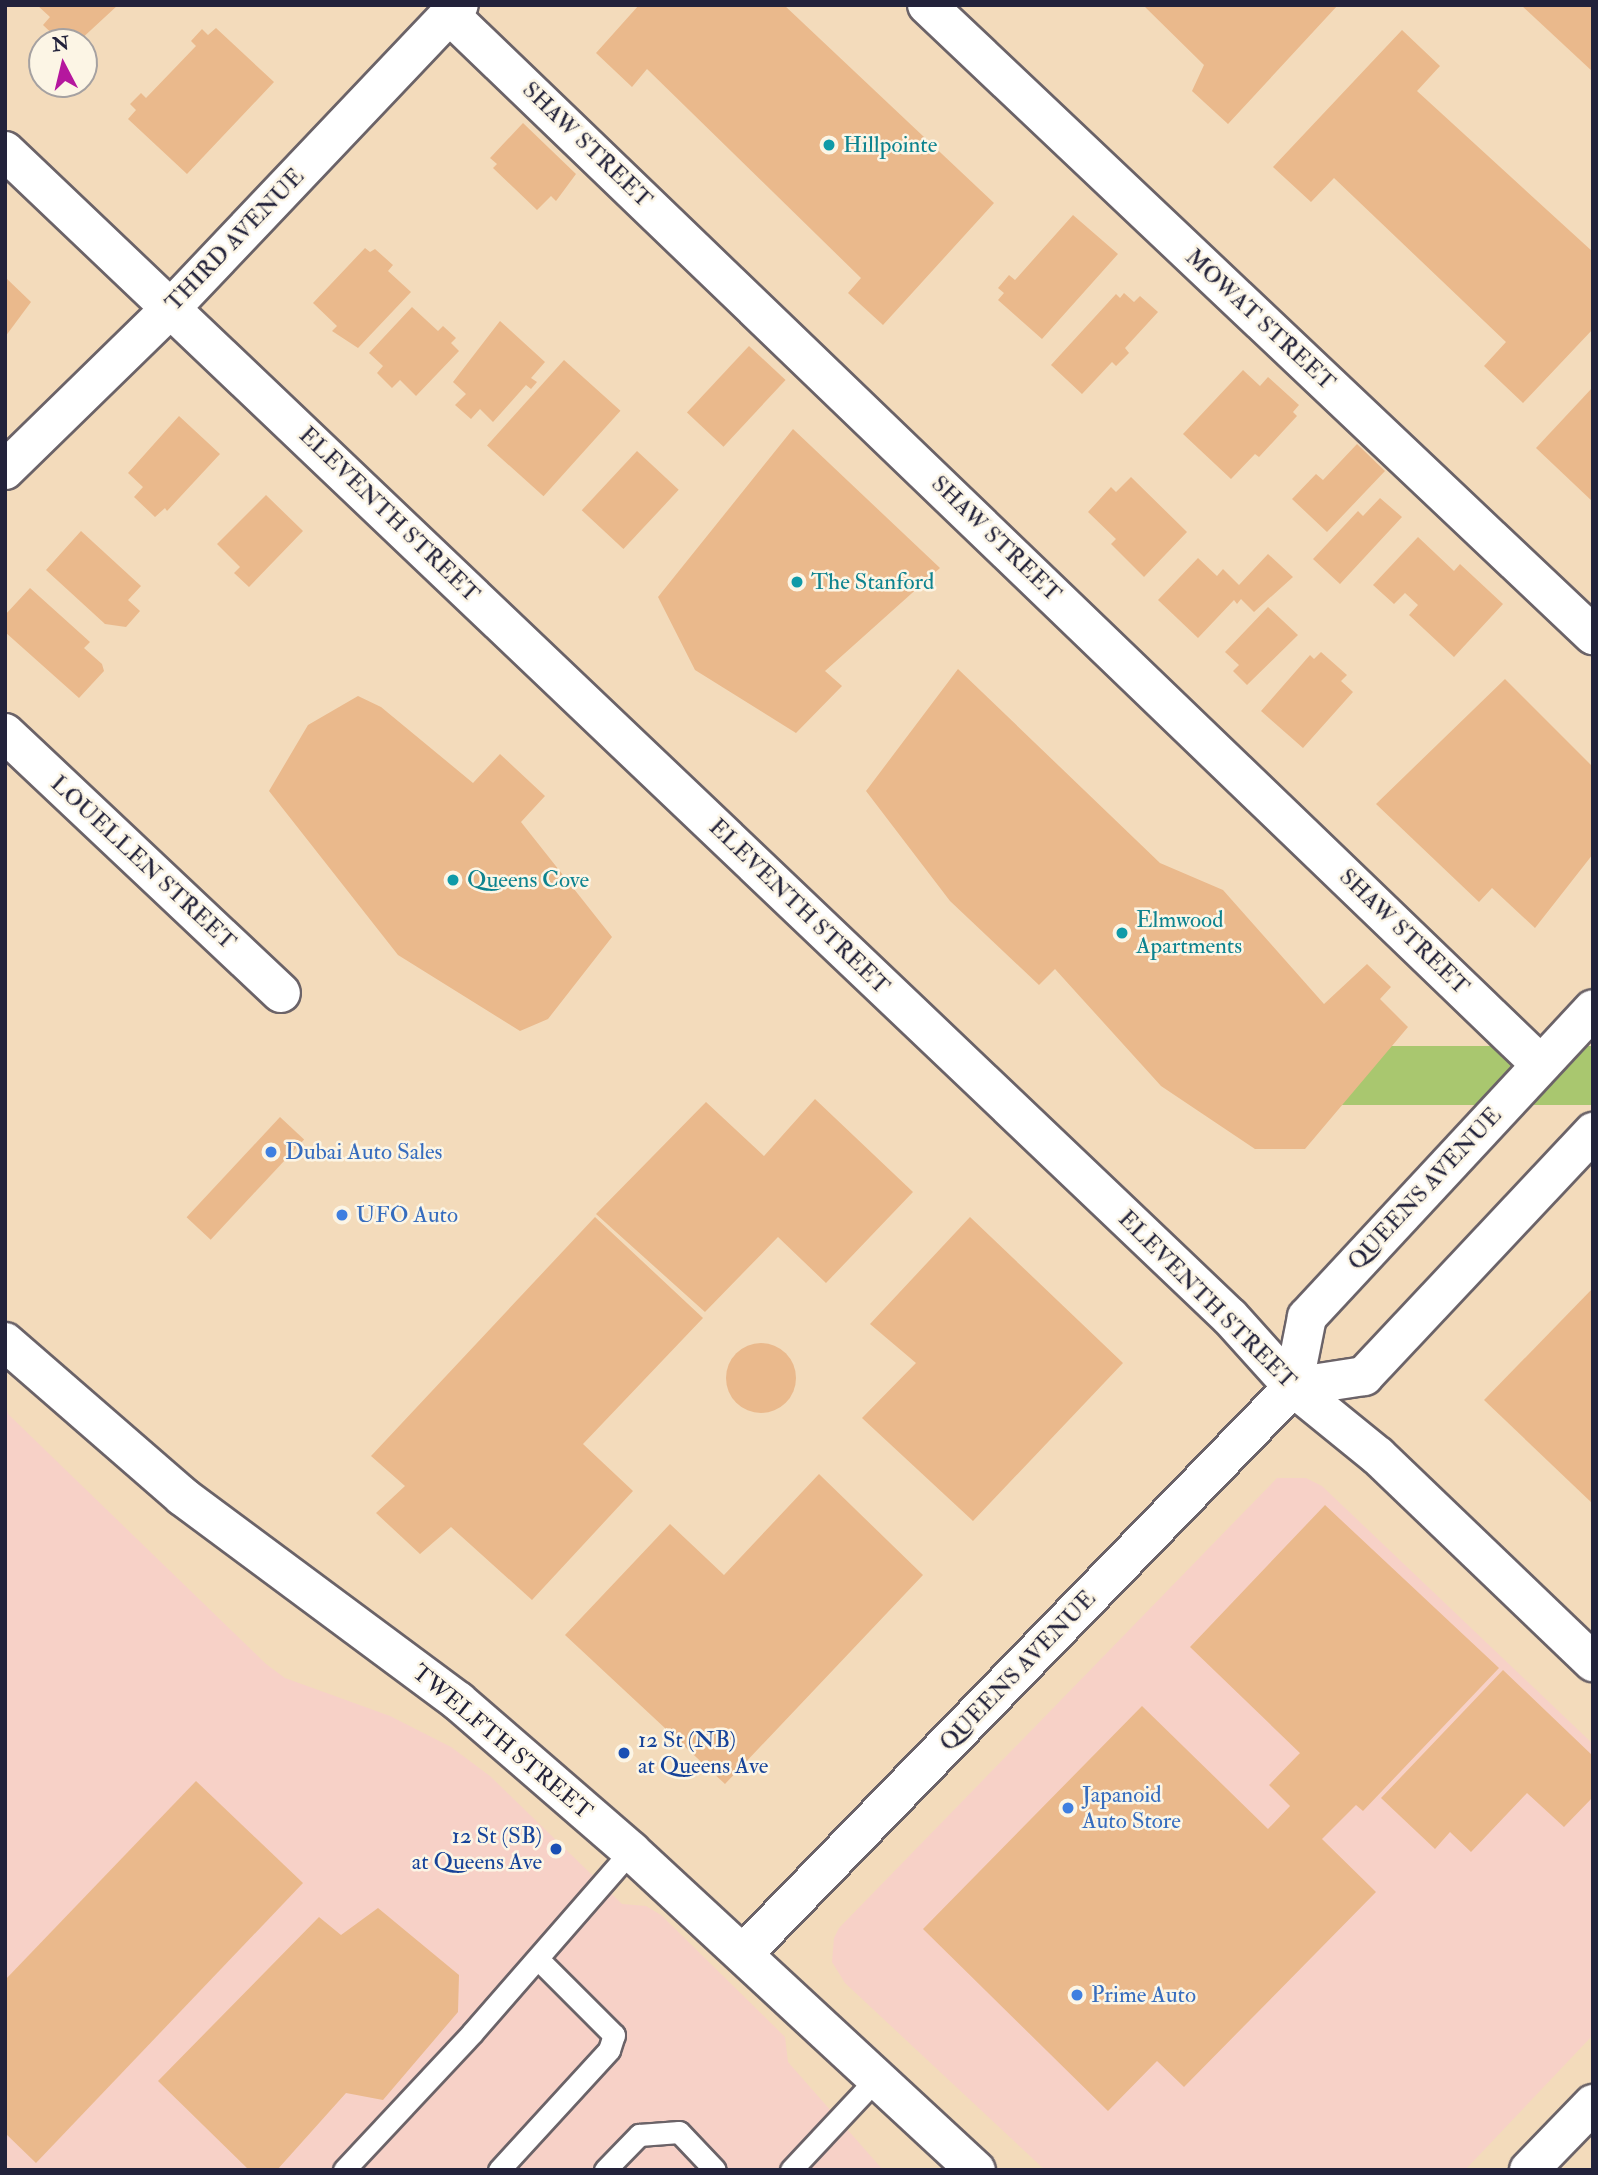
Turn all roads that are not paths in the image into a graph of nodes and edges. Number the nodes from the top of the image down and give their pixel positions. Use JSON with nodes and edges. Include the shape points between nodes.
{"nodes":[{"id":1,"x":927,"y":5,"type":"edge"},
{"id":2,"x":455,"y":10,"type":"edge"},
{"id":3,"x":5,"y":151,"type":"edge"},
{"id":4,"x":171,"y":308,"type":"junction"},
{"id":5,"x":5,"y":470,"type":"edge"},
{"id":6,"x":1593,"y":635,"type":"edge"},
{"id":7,"x":5,"y":733,"type":"edge"},
{"id":8,"x":281,"y":993,"type":"dead end"},
{"id":9,"x":1593,"y":1009,"type":"edge"},
{"id":10,"x":1540,"y":1064,"type":"junction"},
{"id":11,"x":1593,"y":1132,"type":"edge"},
{"id":12,"x":5,"y":1342,"type":"edge"},
{"id":13,"x":1293,"y":1387,"type":"junction"},
{"id":14,"x":1593,"y":1661,"type":"edge"},
{"id":15,"x":631,"y":1851,"type":"junction"},
{"id":16,"x":743,"y":1954,"type":"junction"},
{"id":17,"x":538,"y":1959,"type":"junction"},
{"id":18,"x":879,"y":2076,"type":"junction"},
{"id":19,"x":1593,"y":2104,"type":"edge"},
{"id":20,"x":794,"y":2169,"type":"edge"},
{"id":21,"x":344,"y":2170,"type":"edge"},
{"id":22,"x":499,"y":2170,"type":"edge"},
{"id":23,"x":605,"y":2170,"type":"edge"},
{"id":24,"x":715,"y":2170,"type":"edge"},
{"id":25,"x":975,"y":2170,"type":"edge"},
{"id":26,"x":1529,"y":2170,"type":"edge"}],
"edges":[{"from":1,"to":6,"type":"street","name":"MOWAT STREET"},
{"from":2,"to":4,"type":"street","name":"THIRD AVENUE"},
{"from":2,"to":10,"type":"street","name":"SHAW STREET"},
{"from":3,"to":4,"type":"street","name":"ELEVENTH STREET"},
{"from":4,"to":5,"type":"street","name":"THIRD AVENUE"},
{"from":4,"to":13,"type":"street","name":"ELEVENTH STREET","via":[[1230,1317]]},
{"from":7,"to":8,"type":"street","name":"LOUELLEN STREET"},
{"from":9,"to":10,"type":"street","name":"QUEENS AVENUE"},
{"from":10,"to":13,"type":"street","name":"QUEENS AVENUE","via":[[1307,1317]]},
{"from":11,"to":13,"type":"street","via":[[1364,1376]]},
{"from":12,"to":15,"type":"street","name":"TWELFTH STREET","via":[[182,1496],[458,1701]]},
{"from":13,"to":14,"type":"street","name":"ELEVENTH STREET","via":[[1378,1456]]},
{"from":13,"to":16,"type":"street","name":"QUEENS AVENUE"},
{"from":15,"to":16,"type":"street","name":"TWELFTH STREET"},
{"from":15,"to":17,"type":"lane"},
{"from":16,"to":18,"type":"street","name":"TWELFTH STREET"},
{"from":17,"to":21,"type":"lane"},
{"from":17,"to":22,"type":"lane","via":[[614,2035],[609,2050]]},
{"from":18,"to":20,"type":"lane"},
{"from":18,"to":25,"type":"street","name":"TWELFTH STREET"},
{"from":19,"to":26,"type":"street"},
{"from":23,"to":24,"type":"lane","via":[[639,2135],[678,2132]]}]}
